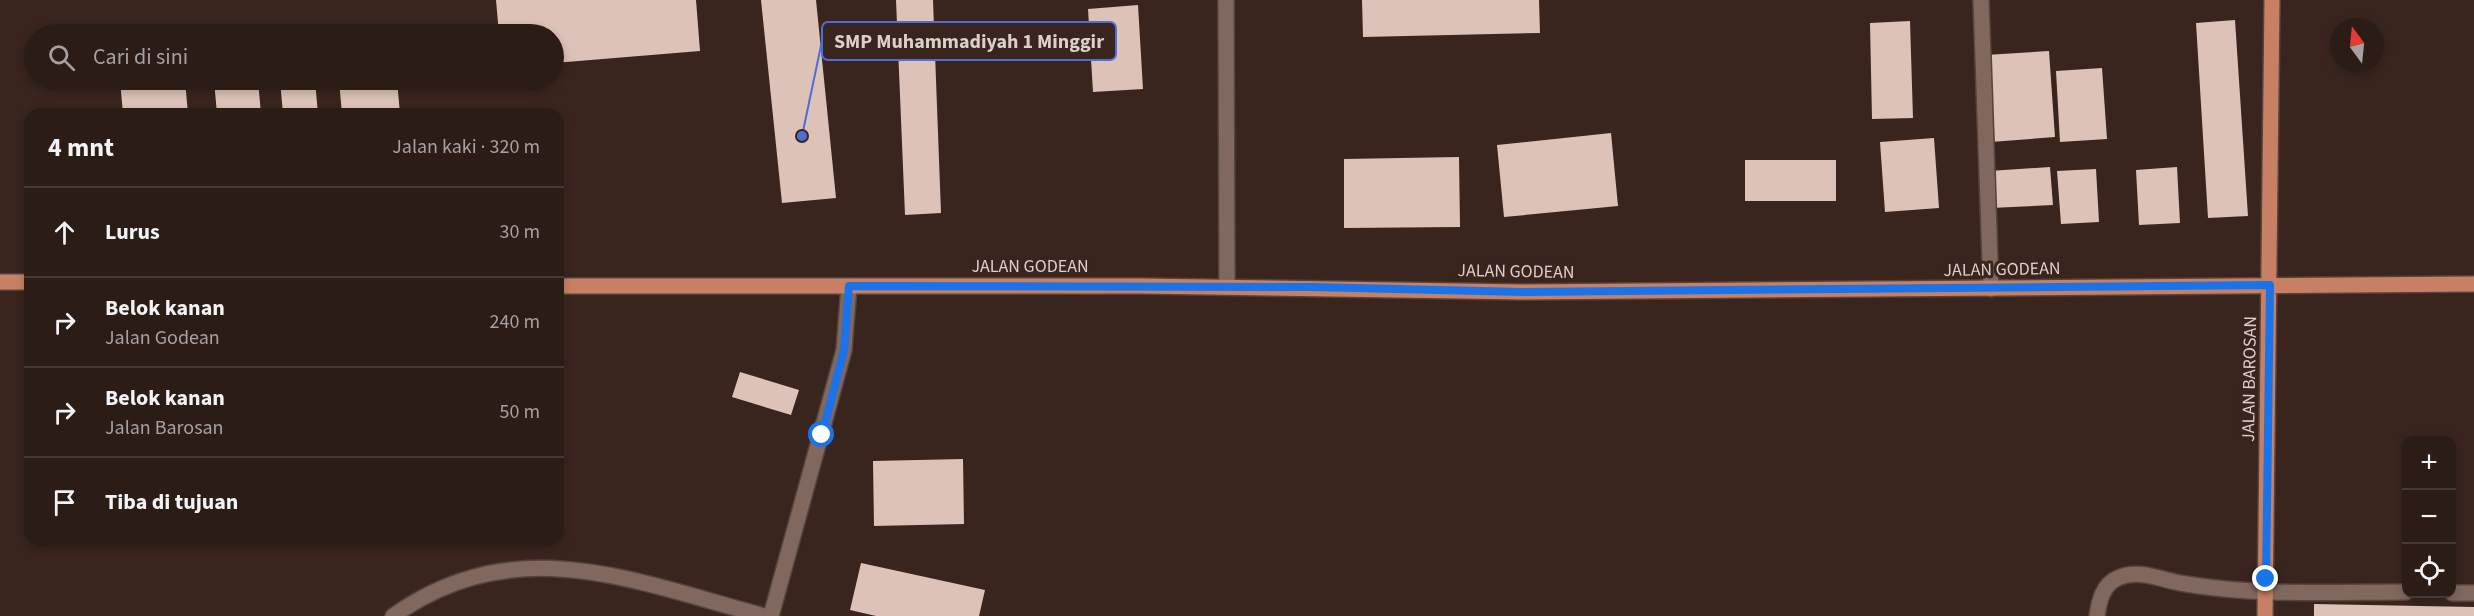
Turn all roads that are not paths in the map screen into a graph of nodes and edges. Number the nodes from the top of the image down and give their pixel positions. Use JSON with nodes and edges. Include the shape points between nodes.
{"nodes":[{"id":1,"x":1226,"y":0,"type":"edge"},
{"id":2,"x":1981,"y":0,"type":"edge"},
{"id":3,"x":2272,"y":0,"type":"edge"},
{"id":4,"x":0,"y":282,"type":"edge"},
{"id":5,"x":24,"y":282,"type":"edge"},
{"id":6,"x":2474,"y":284,"type":"edge"},
{"id":7,"x":564,"y":285,"type":"edge"},
{"id":8,"x":2270,"y":285,"type":"junction"},
{"id":9,"x":849,"y":286,"type":"junction"},
{"id":10,"x":1227,"y":286,"type":"junction"},
{"id":11,"x":1991,"y":289,"type":"junction"},
{"id":12,"x":2265,"y":585,"type":"junction"},
{"id":13,"x":2402,"y":592,"type":"edge"},
{"id":14,"x":2456,"y":593,"type":"edge"},
{"id":15,"x":2474,"y":593,"type":"edge"},
{"id":16,"x":393,"y":616,"type":"edge"},
{"id":17,"x":764,"y":616,"type":"edge"},
{"id":18,"x":771,"y":616,"type":"edge"},
{"id":19,"x":2097,"y":616,"type":"edge"},
{"id":20,"x":2265,"y":616,"type":"edge"}],
"edges":[{"from":1,"to":10,"type":"street"},
{"from":2,"to":11,"type":"street"},
{"from":3,"to":8,"type":"main road","name":"JALAN BAROSAN"},
{"from":4,"to":5,"type":"main road"},
{"from":6,"to":8,"type":"main road","name":"JALAN GODEAN"},
{"from":7,"to":9,"type":"main road","name":"JALAN GODEAN"},
{"from":8,"to":11,"type":"main road","name":"JALAN GODEAN"},
{"from":8,"to":12,"type":"main road","name":"JALAN BAROSAN"},
{"from":9,"to":10,"type":"main road","name":"JALAN GODEAN"},
{"from":9,"to":18,"type":"street","via":[[844,350]]},
{"from":10,"to":11,"type":"main road","name":"JALAN GODEAN","via":[[1523,292]]},
{"from":12,"to":13,"type":"street"},
{"from":12,"to":19,"type":"street","via":[[2185,584],[2130,574],[2109,582]]},
{"from":12,"to":20,"type":"main road","name":"JALAN BAROSAN"},
{"from":14,"to":15,"type":"street"},
{"from":16,"to":17,"type":"street","via":[[458,580],[528,567],[559,567],[598,572]]}]}
